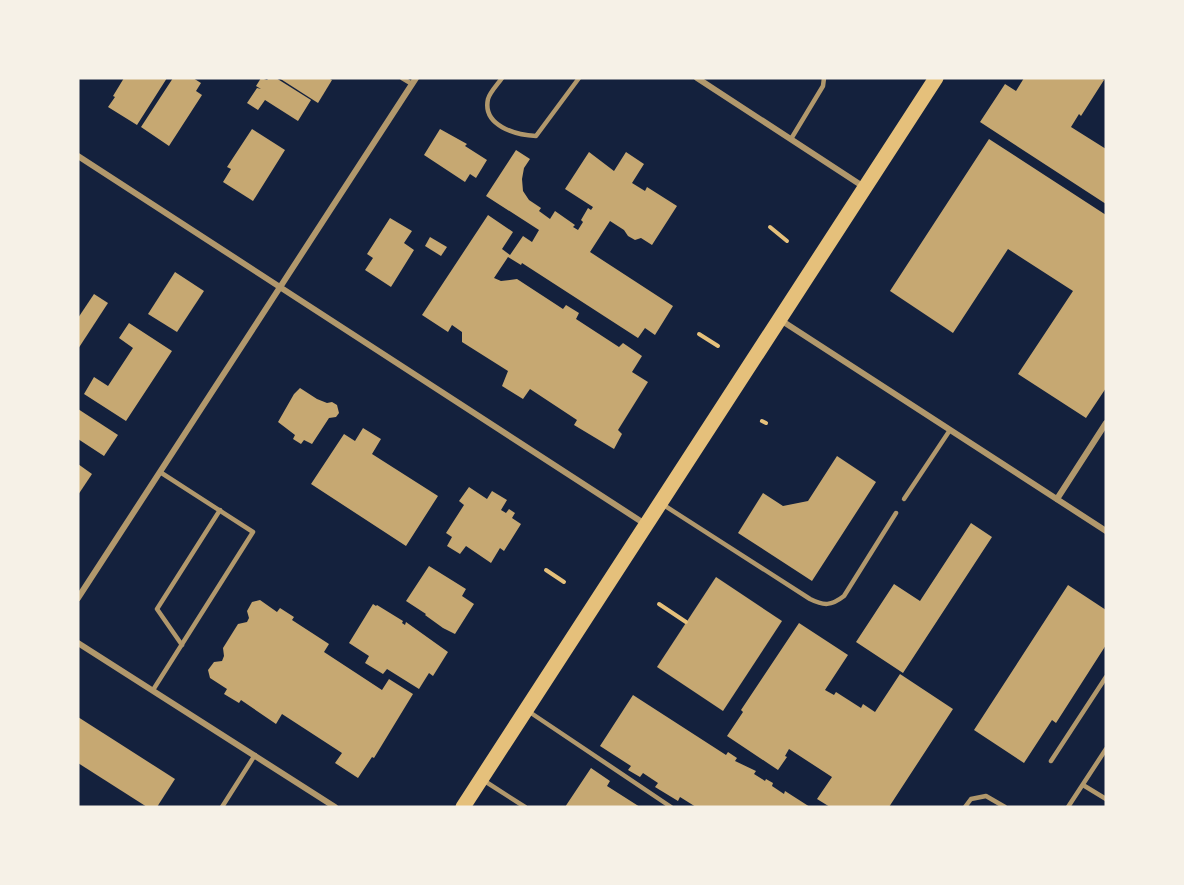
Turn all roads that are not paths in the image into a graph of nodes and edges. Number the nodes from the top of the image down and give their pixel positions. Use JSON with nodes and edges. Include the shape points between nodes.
{"nodes":[{"id":1,"x":402,"y":78,"type":"edge"},
{"id":2,"x":502,"y":78,"type":"edge"},
{"id":3,"x":579,"y":78,"type":"edge"},
{"id":4,"x":697,"y":78,"type":"edge"},
{"id":5,"x":824,"y":78,"type":"edge"},
{"id":6,"x":936,"y":78,"type":"edge"},
{"id":7,"x":414,"y":81,"type":"edge"},
{"id":8,"x":791,"y":140,"type":"junction"},
{"id":9,"x":78,"y":156,"type":"edge"},
{"id":10,"x":864,"y":187,"type":"junction"},
{"id":11,"x":280,"y":288,"type":"junction"},
{"id":12,"x":779,"y":319,"type":"junction"},
{"id":13,"x":1106,"y":423,"type":"edge"},
{"id":14,"x":950,"y":430,"type":"junction"},
{"id":15,"x":160,"y":472,"type":"junction"},
{"id":16,"x":904,"y":499,"type":"dead end"},
{"id":17,"x":1057,"y":499,"type":"junction"},
{"id":18,"x":660,"y":503,"type":"junction"},
{"id":19,"x":220,"y":510,"type":"junction"},
{"id":20,"x":896,"y":513,"type":"dead end"},
{"id":21,"x":646,"y":525,"type":"junction"},
{"id":22,"x":1106,"y":531,"type":"edge"},
{"id":23,"x":78,"y":598,"type":"edge"},
{"id":24,"x":78,"y":643,"type":"edge"},
{"id":25,"x":182,"y":645,"type":"junction"},
{"id":26,"x":1106,"y":677,"type":"edge"},
{"id":27,"x":153,"y":690,"type":"junction"},
{"id":28,"x":526,"y":709,"type":"junction"},
{"id":29,"x":1106,"y":748,"type":"edge"},
{"id":30,"x":255,"y":755,"type":"junction"},
{"id":31,"x":1051,"y":761,"type":"dead end"},
{"id":32,"x":481,"y":779,"type":"junction"},
{"id":33,"x":1083,"y":785,"type":"junction"},
{"id":34,"x":1106,"y":799,"type":"edge"},
{"id":35,"x":222,"y":807,"type":"edge"},
{"id":36,"x":335,"y":807,"type":"edge"},
{"id":37,"x":463,"y":807,"type":"edge"},
{"id":38,"x":525,"y":807,"type":"edge"},
{"id":39,"x":671,"y":807,"type":"edge"},
{"id":40,"x":965,"y":807,"type":"edge"},
{"id":41,"x":1005,"y":807,"type":"edge"},
{"id":42,"x":1068,"y":807,"type":"edge"}],
"edges":[{"from":1,"to":7,"type":"lane"},
{"from":2,"to":3,"type":"lane","via":[[488,99],[490,114],[499,126],[536,136]]},
{"from":4,"to":8,"type":"street"},
{"from":5,"to":8,"type":"lane"},
{"from":6,"to":10,"type":"main road"},
{"from":7,"to":11,"type":"street"},
{"from":8,"to":10,"type":"street"},
{"from":9,"to":11,"type":"street"},
{"from":10,"to":12,"type":"main road"},
{"from":11,"to":15,"type":"street"},
{"from":11,"to":21,"type":"street"},
{"from":12,"to":14,"type":"street"},
{"from":12,"to":18,"type":"main road"},
{"from":13,"to":17,"type":"street"},
{"from":14,"to":16,"type":"lane"},
{"from":14,"to":17,"type":"street"},
{"from":15,"to":19,"type":"lane"},
{"from":15,"to":23,"type":"street"},
{"from":17,"to":22,"type":"street"},
{"from":18,"to":20,"type":"lane","via":[[824,605],[843,596]]},
{"from":18,"to":21,"type":"main road"},
{"from":19,"to":25,"type":"lane","via":[[157,609]]},
{"from":19,"to":25,"type":"lane","via":[[253,532]]},
{"from":21,"to":28,"type":"main road"},
{"from":24,"to":27,"type":"street"},
{"from":25,"to":27,"type":"lane"},
{"from":26,"to":31,"type":"lane"},
{"from":27,"to":30,"type":"street"},
{"from":28,"to":32,"type":"main road"},
{"from":28,"to":39,"type":"lane"},
{"from":29,"to":33,"type":"lane"},
{"from":30,"to":35,"type":"lane"},
{"from":30,"to":36,"type":"street"},
{"from":32,"to":37,"type":"main road"},
{"from":32,"to":38,"type":"lane"},
{"from":33,"to":34,"type":"lane"},
{"from":33,"to":42,"type":"lane"},
{"from":40,"to":41,"type":"lane","via":[[971,799],[986,796]]}]}
